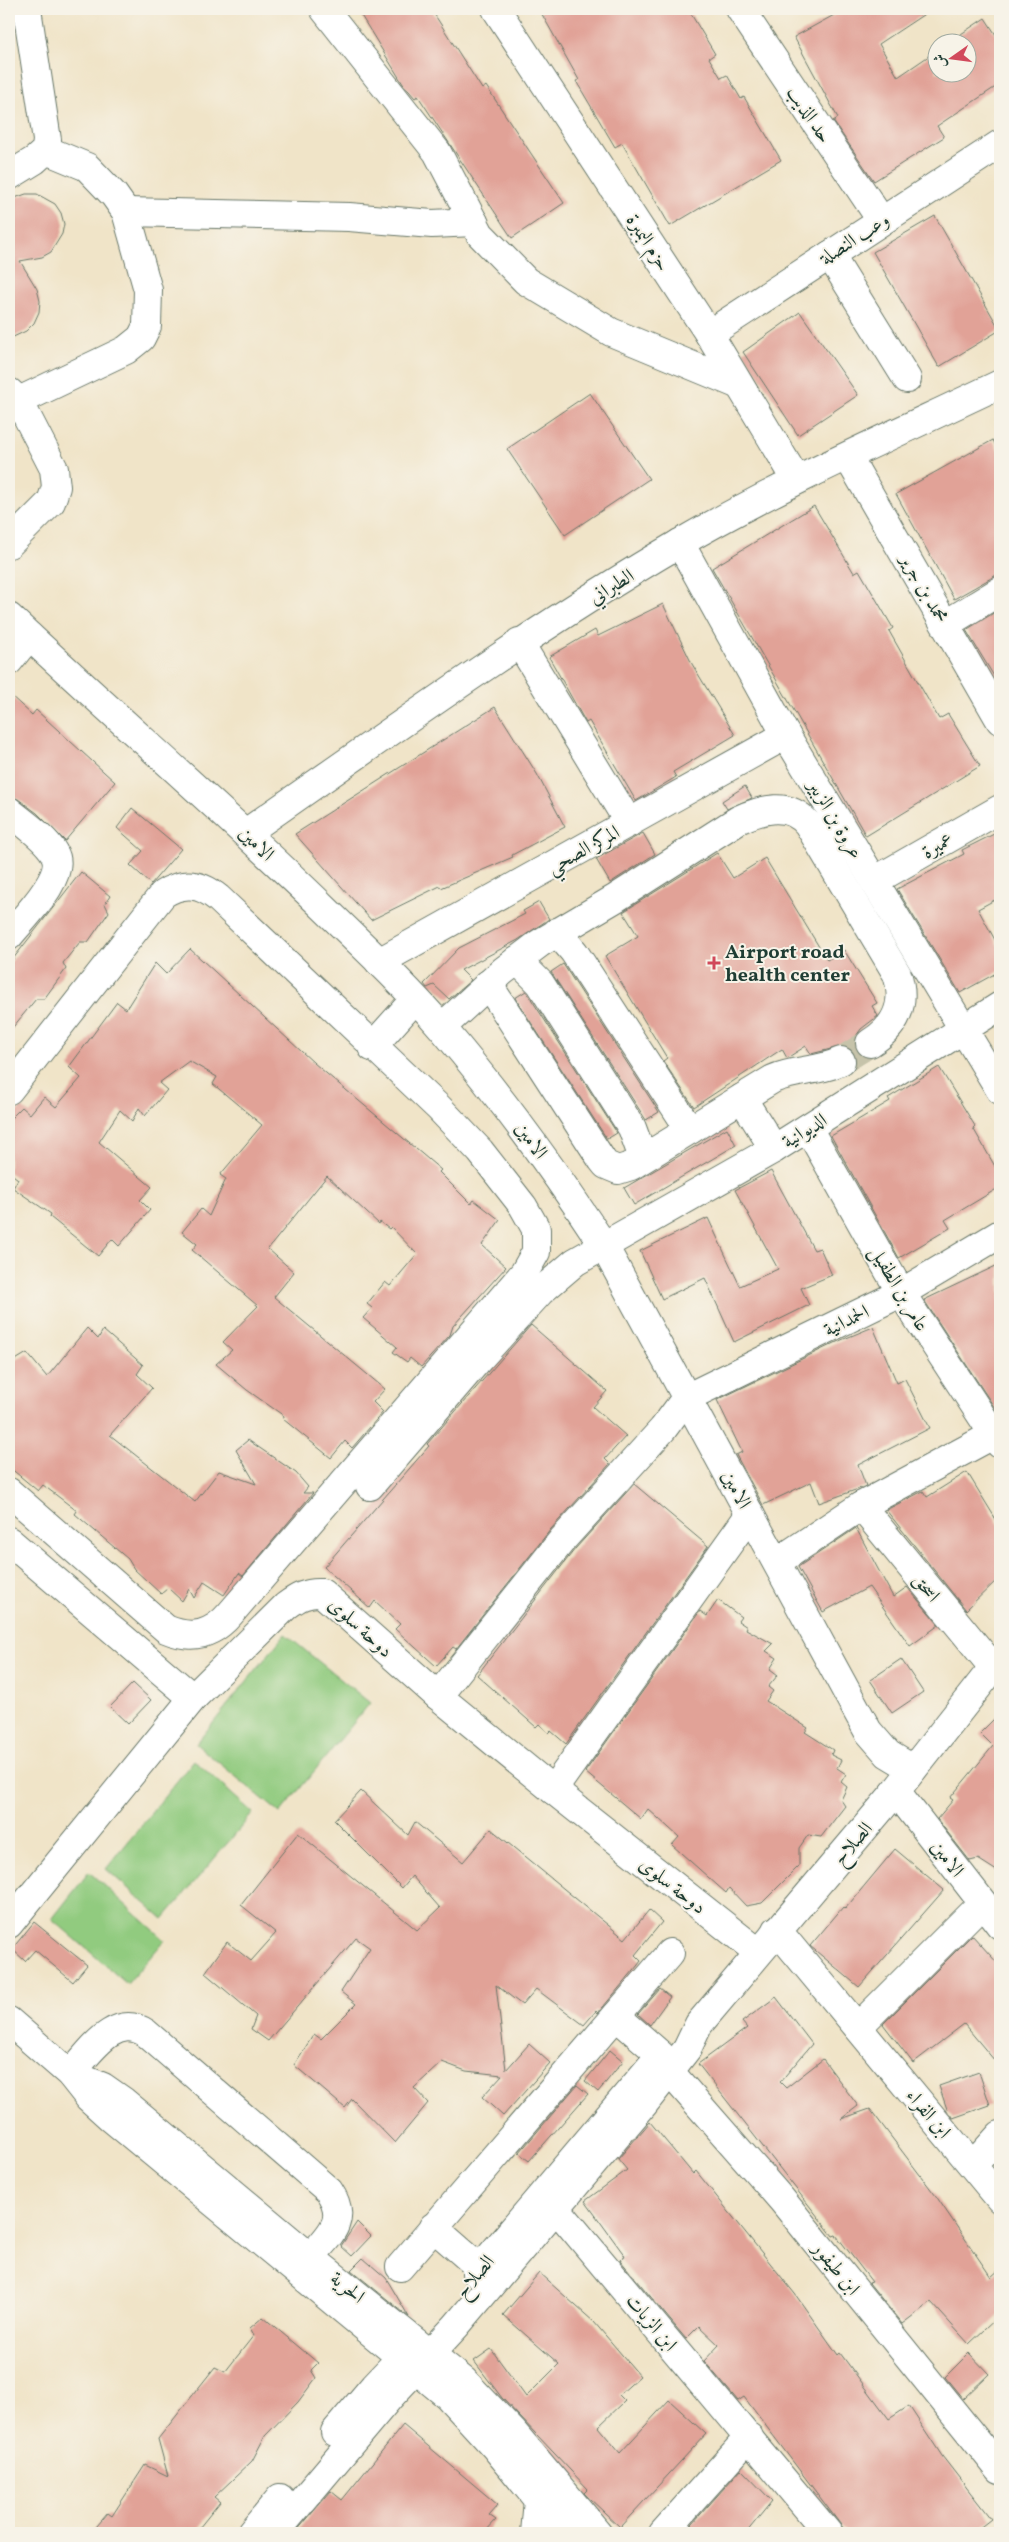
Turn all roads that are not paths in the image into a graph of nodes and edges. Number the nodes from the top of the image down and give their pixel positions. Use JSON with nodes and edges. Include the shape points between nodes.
{"nodes":[{"id":1,"x":27,"y":9,"type":"edge"},
{"id":2,"x":324,"y":9,"type":"edge"},
{"id":3,"x":496,"y":9,"type":"edge"},
{"id":4,"x":740,"y":9,"type":"edge"},
{"id":5,"x":1000,"y":144,"type":"edge"},
{"id":6,"x":46,"y":150,"type":"junction"},
{"id":7,"x":9,"y":176,"type":"edge"},
{"id":8,"x":126,"y":212,"type":"junction"},
{"id":9,"x":882,"y":220,"type":"junction"},
{"id":10,"x":474,"y":222,"type":"junction"},
{"id":11,"x":830,"y":255,"type":"junction"},
{"id":12,"x":709,"y":334,"type":"junction"},
{"id":13,"x":907,"y":379,"type":"dead end"},
{"id":14,"x":1000,"y":384,"type":"edge"},
{"id":15,"x":739,"y":385,"type":"junction"},
{"id":16,"x":14,"y":397,"type":"edge"},
{"id":17,"x":848,"y":457,"type":"junction"},
{"id":18,"x":796,"y":479,"type":"junction"},
{"id":19,"x":680,"y":543,"type":"junction"},
{"id":20,"x":9,"y":544,"type":"edge"},
{"id":21,"x":1000,"y":591,"type":"edge"},
{"id":22,"x":9,"y":617,"type":"edge"},
{"id":23,"x":946,"y":624,"type":"junction"},
{"id":24,"x":29,"y":636,"type":"junction"},
{"id":25,"x":519,"y":642,"type":"junction"},
{"id":26,"x":9,"y":661,"type":"edge"},
{"id":27,"x":1000,"y":720,"type":"edge"},
{"id":28,"x":786,"y":735,"type":"junction"},
{"id":29,"x":1000,"y":809,"type":"edge"},
{"id":30,"x":9,"y":811,"type":"edge"},
{"id":31,"x":629,"y":823,"type":"junction"},
{"id":32,"x":246,"y":832,"type":"junction"},
{"id":33,"x":874,"y":881,"type":"junction"},
{"id":34,"x":557,"y":932,"type":"junction"},
{"id":35,"x":9,"y":936,"type":"edge"},
{"id":36,"x":518,"y":960,"type":"junction"},
{"id":37,"x":379,"y":962,"type":"junction"},
{"id":38,"x":488,"y":984,"type":"junction"},
{"id":39,"x":1000,"y":1006,"type":"edge"},
{"id":40,"x":428,"y":1013,"type":"junction"},
{"id":41,"x":962,"y":1029,"type":"junction"},
{"id":42,"x":866,"y":1038,"type":"tunnel mouth"},
{"id":43,"x":378,"y":1052,"type":"junction"},
{"id":44,"x":838,"y":1055,"type":"tunnel mouth"},
{"id":45,"x":9,"y":1090,"type":"edge"},
{"id":46,"x":1000,"y":1090,"type":"edge"},
{"id":47,"x":742,"y":1098,"type":"junction"},
{"id":48,"x":808,"y":1128,"type":"junction"},
{"id":49,"x":690,"y":1130,"type":"junction"},
{"id":50,"x":774,"y":1149,"type":"junction"},
{"id":51,"x":643,"y":1158,"type":"junction"},
{"id":52,"x":1000,"y":1234,"type":"edge"},
{"id":53,"x":604,"y":1246,"type":"junction"},
{"id":54,"x":901,"y":1293,"type":"junction"},
{"id":55,"x":686,"y":1398,"type":"junction"},
{"id":56,"x":996,"y":1439,"type":"edge"},
{"id":57,"x":370,"y":1486,"type":"dead end"},
{"id":58,"x":9,"y":1492,"type":"edge"},
{"id":59,"x":861,"y":1506,"type":"junction"},
{"id":60,"x":750,"y":1514,"type":"junction"},
{"id":61,"x":9,"y":1541,"type":"edge"},
{"id":62,"x":777,"y":1562,"type":"junction"},
{"id":63,"x":142,"y":1608,"type":"junction"},
{"id":64,"x":120,"y":1635,"type":"junction"},
{"id":65,"x":997,"y":1663,"type":"edge"},
{"id":66,"x":438,"y":1696,"type":"junction"},
{"id":67,"x":193,"y":1698,"type":"junction"},
{"id":68,"x":913,"y":1769,"type":"junction"},
{"id":69,"x":553,"y":1790,"type":"junction"},
{"id":70,"x":896,"y":1791,"type":"junction"},
{"id":71,"x":982,"y":1903,"type":"junction"},
{"id":72,"x":9,"y":1924,"type":"edge"},
{"id":73,"x":1000,"y":1925,"type":"edge"},
{"id":74,"x":777,"y":1930,"type":"junction"},
{"id":75,"x":758,"y":1952,"type":"junction"},
{"id":76,"x":670,"y":1953,"type":"dead end"},
{"id":77,"x":616,"y":2016,"type":"junction"},
{"id":78,"x":9,"y":2021,"type":"edge"},
{"id":79,"x":858,"y":2027,"type":"junction"},
{"id":80,"x":665,"y":2063,"type":"junction"},
{"id":81,"x":70,"y":2074,"type":"junction"},
{"id":82,"x":1000,"y":2135,"type":"edge"},
{"id":83,"x":973,"y":2165,"type":"junction"},
{"id":84,"x":1000,"y":2199,"type":"edge"},
{"id":85,"x":556,"y":2208,"type":"junction"},
{"id":86,"x":433,"y":2227,"type":"junction"},
{"id":87,"x":310,"y":2257,"type":"junction"},
{"id":88,"x":400,"y":2267,"type":"dead end"},
{"id":89,"x":480,"y":2268,"type":"junction"},
{"id":90,"x":415,"y":2356,"type":"junction"},
{"id":91,"x":749,"y":2437,"type":"junction"},
{"id":92,"x":1000,"y":2470,"type":"edge"},
{"id":93,"x":538,"y":2500,"type":"junction"},
{"id":94,"x":252,"y":2533,"type":"edge"},
{"id":95,"x":275,"y":2533,"type":"edge"},
{"id":96,"x":535,"y":2533,"type":"edge"},
{"id":97,"x":565,"y":2533,"type":"edge"},
{"id":98,"x":598,"y":2533,"type":"edge"},
{"id":99,"x":663,"y":2533,"type":"edge"},
{"id":100,"x":828,"y":2533,"type":"edge"}],
"edges":[{"from":1,"to":6,"type":"street"},
{"from":2,"to":10,"type":"street","via":[[437,152]]},
{"from":3,"to":12,"type":"street","name":"حزم البمبرة"},
{"from":4,"to":9,"type":"street","name":"حد الذيب"},
{"from":5,"to":9,"type":"street","name":"وعب النصلة"},
{"from":6,"to":7,"type":"street"},
{"from":6,"to":8,"type":"street","via":[[87,167],[114,194]]},
{"from":8,"to":10,"type":"street","via":[[349,217],[432,224]]},
{"from":8,"to":16,"type":"street","via":[[148,290],[147,326],[141,338],[97,366]]},
{"from":9,"to":11,"type":"street","name":"وعب النصلة"},
{"from":10,"to":15,"type":"street","via":[[480,234],[526,281],[611,332]]},
{"from":11,"to":12,"type":"street","name":"وعب النصلة"},
{"from":11,"to":13,"type":"street"},
{"from":12,"to":15,"type":"street","name":"حزم البمبرة"},
{"from":14,"to":17,"type":"street","name":"الطبراني"},
{"from":15,"to":18,"type":"street","name":"حزم البمبرة"},
{"from":16,"to":20,"type":"street","via":[[54,469],[56,486],[51,502]]},
{"from":17,"to":18,"type":"street","name":"الطبراني"},
{"from":17,"to":23,"type":"street","name":"محمد بن جرير"},
{"from":18,"to":19,"type":"street","name":"الطبراني"},
{"from":19,"to":25,"type":"street","name":"الطبراني"},
{"from":19,"to":28,"type":"street","name":"عروة بن الزبير"},
{"from":21,"to":23,"type":"street"},
{"from":22,"to":24,"type":"street","name":"الامين"},
{"from":23,"to":27,"type":"street","name":"محمد بن جرير"},
{"from":24,"to":26,"type":"street"},
{"from":24,"to":32,"type":"street","name":"الامين"},
{"from":25,"to":31,"type":"street"},
{"from":25,"to":32,"type":"street","name":"الطبراني"},
{"from":28,"to":31,"type":"street","name":"المركز الصحي"},
{"from":28,"to":33,"type":"street","name":"عروة بن الزبير"},
{"from":29,"to":33,"type":"street","name":"عميرة"},
{"from":30,"to":35,"type":"street","via":[[51,848],[58,867],[53,880]]},
{"from":31,"to":37,"type":"street","name":"المركز الصحي"},
{"from":32,"to":37,"type":"street","name":"الامين"},
{"from":33,"to":41,"type":"street","name":"عروة بن الزبير"},
{"from":34,"to":36,"type":"street"},
{"from":34,"to":42,"type":"street","via":[[738,820],[760,811],[788,810],[808,824],[900,983],[901,1001],[892,1026]]},
{"from":34,"to":49,"type":"street","via":[[574,952]]},
{"from":36,"to":38,"type":"street"},
{"from":36,"to":51,"type":"street","via":[[540,983],[632,1128]]},
{"from":37,"to":40,"type":"street","name":"الامين"},
{"from":38,"to":40,"type":"street"},
{"from":38,"to":51,"type":"street","via":[[606,1165],[625,1169]]},
{"from":39,"to":41,"type":"street","name":"الديوانية"},
{"from":40,"to":43,"type":"street"},
{"from":40,"to":53,"type":"street","name":"الامين","via":[[529,1135]]},
{"from":41,"to":46,"type":"street","name":"عروة بن الزبير"},
{"from":41,"to":48,"type":"street","name":"الديوانية"},
{"from":43,"to":45,"type":"street","via":[[218,898],[197,885],[185,884],[163,894]]},
{"from":43,"to":63,"type":"street","via":[[460,1129],[523,1206],[536,1229],[536,1252],[531,1263],[221,1625],[194,1636],[180,1635],[166,1629]]},
{"from":44,"to":47,"type":"street","via":[[774,1079]]},
{"from":47,"to":49,"type":"street"},
{"from":47,"to":50,"type":"street"},
{"from":48,"to":50,"type":"street","name":"الديوانية"},
{"from":48,"to":54,"type":"street","name":"عامر بن الطفيل"},
{"from":49,"to":51,"type":"street"},
{"from":50,"to":53,"type":"street","name":"الديوانية"},
{"from":52,"to":54,"type":"street","name":"الحمدانية"},
{"from":53,"to":55,"type":"street","name":"الامين"},
{"from":53,"to":57,"type":"street","name":"الديوانية","via":[[575,1262],[542,1291]]},
{"from":54,"to":55,"type":"street","name":"الحمدانية"},
{"from":54,"to":56,"type":"street","name":"عامر بن الطفيل"},
{"from":55,"to":60,"type":"street","name":"الامين"},
{"from":55,"to":66,"type":"street","via":[[563,1539]]},
{"from":56,"to":59,"type":"street"},
{"from":58,"to":63,"type":"street"},
{"from":59,"to":62,"type":"street"},
{"from":59,"to":65,"type":"street","name":"اسحق"},
{"from":60,"to":62,"type":"street","name":"الامين"},
{"from":60,"to":69,"type":"street"},
{"from":61,"to":64,"type":"street"},
{"from":62,"to":68,"type":"street","name":"الامين","via":[[868,1731],[888,1754]]},
{"from":63,"to":64,"type":"street"},
{"from":64,"to":67,"type":"street"},
{"from":65,"to":68,"type":"street","name":"الصلاح"},
{"from":66,"to":67,"type":"street","name":"دوحة سلوى","via":[[322,1593],[311,1592],[286,1606]]},
{"from":66,"to":69,"type":"street","name":"دوحة سلوى"},
{"from":67,"to":72,"type":"street","name":"دوحة سلوى"},
{"from":68,"to":70,"type":"street","name":"الصلاح"},
{"from":69,"to":75,"type":"street","name":"دوحة سلوى"},
{"from":70,"to":71,"type":"street","name":"الامين"},
{"from":70,"to":74,"type":"street","name":"الصلاح"},
{"from":71,"to":73,"type":"street","name":"الامين"},
{"from":71,"to":79,"type":"street"},
{"from":74,"to":75,"type":"street","name":"الصلاح"},
{"from":74,"to":79,"type":"street","name":"ابن الفراء"},
{"from":75,"to":80,"type":"street","name":"الصلاح","via":[[699,2024],[675,2039]]},
{"from":76,"to":77,"type":"street"},
{"from":77,"to":80,"type":"street","name":"ابن طيفور"},
{"from":77,"to":86,"type":"street"},
{"from":78,"to":81,"type":"street","name":"الحرية"},
{"from":79,"to":83,"type":"street","name":"ابن الفراء"},
{"from":80,"to":85,"type":"street","name":"الصلاح"},
{"from":80,"to":89,"type":"street","name":"الصلاح"},
{"from":80,"to":92,"type":"street","name":"ابن طيفور","via":[[782,2200]]},
{"from":81,"to":87,"type":"street","name":"الحرية","via":[[93,2082],[123,2101]]},
{"from":81,"to":87,"type":"street","via":[[116,2028],[132,2026],[146,2033],[329,2191],[337,2206],[336,2223]]},
{"from":81,"to":90,"type":"street","name":"الحرية","via":[[111,2118]]},
{"from":82,"to":83,"type":"street"},
{"from":83,"to":84,"type":"street","name":"ابن الفراء"},
{"from":85,"to":90,"type":"street","name":"الصلاح"},
{"from":85,"to":91,"type":"street","name":"ابن الزيات"},
{"from":86,"to":88,"type":"street"},
{"from":86,"to":89,"type":"street"},
{"from":87,"to":90,"type":"street","name":"الحرية"},
{"from":89,"to":90,"type":"street","name":"الصلاح"},
{"from":90,"to":93,"type":"street","name":"الحرية"},
{"from":90,"to":94,"type":"street","name":"الصلاح","via":[[374,2386]]},
{"from":90,"to":95,"type":"street","name":"الصلاح"},
{"from":90,"to":98,"type":"street","name":"الحرية","via":[[464,2381],[507,2425]]},
{"from":91,"to":99,"type":"street"},
{"from":91,"to":100,"type":"street","name":"ابن الزيات"},
{"from":93,"to":96,"type":"street"},
{"from":93,"to":97,"type":"street","name":"الحرية"}]}
